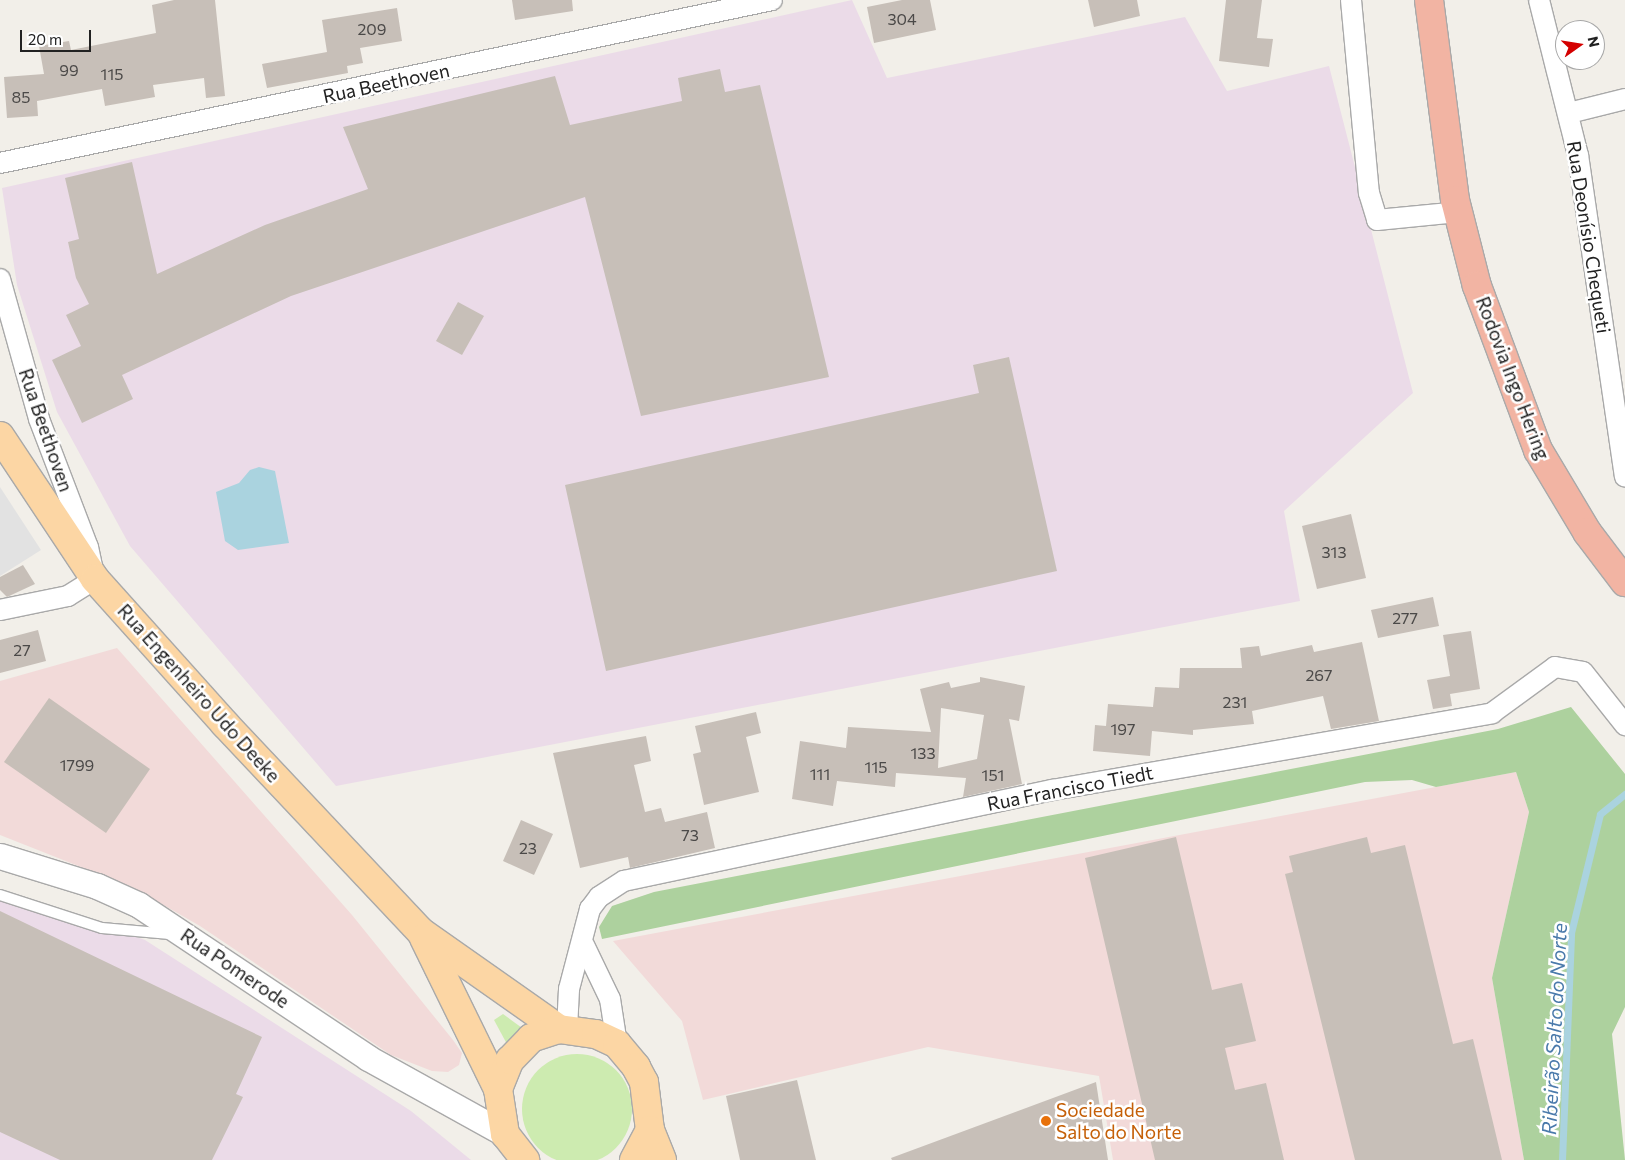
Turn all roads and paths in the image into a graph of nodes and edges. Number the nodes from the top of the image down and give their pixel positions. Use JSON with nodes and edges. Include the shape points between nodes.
{"nodes":[{"id":1,"x":772,"y":0,"type":"edge"},
{"id":2,"x":1350,"y":0,"type":"edge"},
{"id":3,"x":1428,"y":0,"type":"edge"},
{"id":4,"x":1539,"y":0,"type":"edge"},
{"id":5,"x":1625,"y":98,"type":"edge"},
{"id":6,"x":1569,"y":113,"type":"junction"},
{"id":7,"x":0,"y":163,"type":"edge"},
{"id":8,"x":1458,"y":212,"type":"junction"},
{"id":9,"x":0,"y":279,"type":"edge"},
{"id":10,"x":0,"y":436,"type":"edge"},
{"id":11,"x":1625,"y":477,"type":"edge"},
{"id":12,"x":95,"y":579,"type":"junction"},
{"id":13,"x":1625,"y":582,"type":"edge"},
{"id":14,"x":0,"y":610,"type":"edge"},
{"id":15,"x":1625,"y":725,"type":"edge"},
{"id":16,"x":0,"y":856,"type":"edge"},
{"id":17,"x":0,"y":894,"type":"edge"},
{"id":18,"x":421,"y":932,"type":"junction"},
{"id":19,"x":186,"y":936,"type":"junction"},
{"id":20,"x":584,"y":945,"type":"junction"},
{"id":21,"x":563,"y":1029,"type":"junction"},
{"id":22,"x":617,"y":1044,"type":"junction"},
{"id":23,"x":498,"y":1094,"type":"junction"},
{"id":24,"x":456,"y":1109,"type":"junction"},
{"id":25,"x":650,"y":1130,"type":"junction"},
{"id":26,"x":505,"y":1134,"type":"junction"},
{"id":27,"x":525,"y":1160,"type":"edge"},
{"id":28,"x":634,"y":1160,"type":"edge"},
{"id":29,"x":662,"y":1160,"type":"edge"}],
"edges":[{"from":1,"to":7,"type":"street","name":"Rua Beethoven"},
{"from":2,"to":8,"type":"street","via":[[1369,193],[1377,220]]},
{"from":3,"to":8,"type":"highway","name":"Rodovia Ingo Hering"},
{"from":4,"to":6,"type":"street","name":"Rua Deonísio Chequeti"},
{"from":5,"to":6,"type":"street"},
{"from":6,"to":11,"type":"street","name":"Rua Deonísio Chequeti"},
{"from":8,"to":13,"type":"highway","name":"Rodovia Ingo Hering","via":[[1477,286],[1538,450],[1587,532]]},
{"from":9,"to":12,"type":"street","name":"Rua Beethoven","via":[[38,419],[88,547]]},
{"from":10,"to":12,"type":"main road","name":"Rua Engenheiro Udo Deeke"},
{"from":12,"to":14,"type":"street","via":[[68,596]]},
{"from":12,"to":18,"type":"main road","name":"Rua Engenheiro Udo Deeke"},
{"from":15,"to":20,"type":"street","name":"Rua Francisco Tiedt","via":[[1583,672],[1555,667],[1492,713],[1053,790],[624,881],[599,897],[590,909]]},
{"from":16,"to":19,"type":"street","name":"Rua Pomerode","via":[[97,886],[139,905]]},
{"from":17,"to":19,"type":"lane","via":[[102,928]]},
{"from":18,"to":21,"type":"main road","name":"Rua Engenheiro Udo Deeke"},
{"from":18,"to":23,"type":"main road","name":"Rua Engenheiro Udo Deeke"},
{"from":19,"to":24,"type":"street","name":"Rua Pomerode","via":[[368,1058]]},
{"from":20,"to":21,"type":"street","name":"Rua Francisco Tiedt","via":[[569,989]]},
{"from":20,"to":22,"type":"street","via":[[610,999]]},
{"from":21,"to":22,"type":"main road","name":"Rua Engenheiro Udo Deeke"},
{"from":21,"to":23,"type":"main road","via":[[531,1038],[510,1060]]},
{"from":22,"to":25,"type":"main road","via":[[644,1082]]},
{"from":23,"to":24,"type":"street","via":[[482,1106]]},
{"from":23,"to":26,"type":"main road","name":"Rua Engenheiro Udo Deeke"},
{"from":24,"to":26,"type":"street","name":"Rua Pomerode"},
{"from":25,"to":28,"type":"main road"},
{"from":25,"to":29,"type":"main road"},
{"from":26,"to":27,"type":"main road","name":"Rua Engenheiro Udo Deeke"}]}
